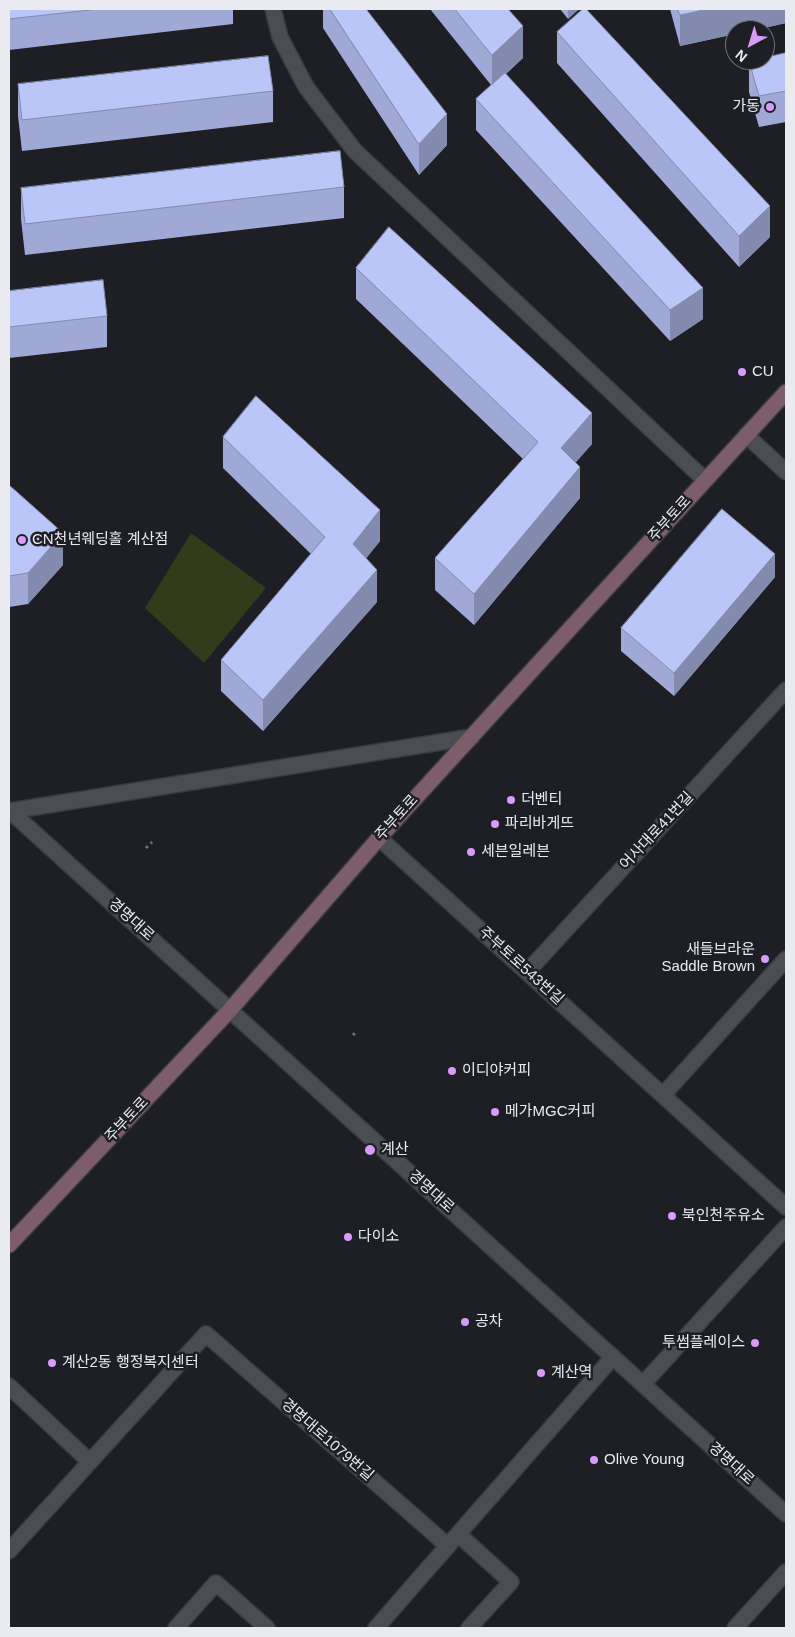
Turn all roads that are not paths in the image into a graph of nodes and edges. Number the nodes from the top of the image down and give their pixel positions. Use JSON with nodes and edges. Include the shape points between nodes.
{"nodes":[{"id":1,"x":273,"y":9,"type":"edge"},
{"id":2,"x":786,"y":392,"type":"edge"},
{"id":3,"x":746,"y":435,"type":"junction"},
{"id":4,"x":786,"y":472,"type":"edge"},
{"id":5,"x":705,"y":480,"type":"junction"},
{"id":6,"x":786,"y":690,"type":"edge"},
{"id":7,"x":472,"y":736,"type":"junction"},
{"id":8,"x":9,"y":811,"type":"edge"},
{"id":9,"x":379,"y":838,"type":"junction"},
{"id":10,"x":786,"y":959,"type":"edge"},
{"id":11,"x":527,"y":972,"type":"junction"},
{"id":12,"x":230,"y":1010,"type":"junction"},
{"id":13,"x":663,"y":1095,"type":"junction"},
{"id":14,"x":786,"y":1207,"type":"edge"},
{"id":15,"x":786,"y":1227,"type":"edge"},
{"id":16,"x":9,"y":1245,"type":"edge"},
{"id":17,"x":613,"y":1357,"type":"junction"},
{"id":18,"x":643,"y":1384,"type":"junction"},
{"id":19,"x":9,"y":1386,"type":"edge"},
{"id":20,"x":90,"y":1462,"type":"junction"},
{"id":21,"x":786,"y":1514,"type":"edge"},
{"id":22,"x":453,"y":1540,"type":"junction"},
{"id":23,"x":9,"y":1551,"type":"edge"},
{"id":24,"x":786,"y":1572,"type":"edge"},
{"id":25,"x":176,"y":1628,"type":"edge"},
{"id":26,"x":267,"y":1628,"type":"edge"},
{"id":27,"x":376,"y":1628,"type":"edge"},
{"id":28,"x":469,"y":1628,"type":"edge"},
{"id":29,"x":735,"y":1628,"type":"edge"}],
"edges":[{"from":1,"to":5,"type":"street","via":[[280,37],[306,87],[355,151]]},
{"from":2,"to":3,"type":"main road","name":"주부토로"},
{"from":3,"to":4,"type":"street"},
{"from":3,"to":5,"type":"main road","name":"주부토로"},
{"from":5,"to":7,"type":"main road","name":"주부토로"},
{"from":6,"to":11,"type":"street","name":"어사대로41번길"},
{"from":7,"to":8,"type":"street"},
{"from":7,"to":9,"type":"main road","name":"주부토로"},
{"from":8,"to":12,"type":"street","name":"경명대로"},
{"from":9,"to":11,"type":"street","name":"주부토로543번길"},
{"from":9,"to":12,"type":"main road","name":"주부토로"},
{"from":10,"to":13,"type":"street"},
{"from":11,"to":13,"type":"street","name":"주부토로543번길"},
{"from":12,"to":16,"type":"main road","name":"주부토로"},
{"from":12,"to":17,"type":"street","name":"경명대로"},
{"from":13,"to":14,"type":"street","name":"주부토로543번길"},
{"from":15,"to":18,"type":"street"},
{"from":17,"to":18,"type":"street","name":"경명대로"},
{"from":17,"to":22,"type":"street"},
{"from":18,"to":21,"type":"street","name":"경명대로"},
{"from":19,"to":20,"type":"street"},
{"from":20,"to":22,"type":"street","name":"경명대로1079번길","via":[[206,1334]]},
{"from":20,"to":23,"type":"street"},
{"from":22,"to":27,"type":"street"},
{"from":22,"to":28,"type":"street","name":"경명대로1079번길","via":[[511,1582]]},
{"from":24,"to":29,"type":"street"},
{"from":25,"to":26,"type":"street","via":[[216,1583]]}]}
